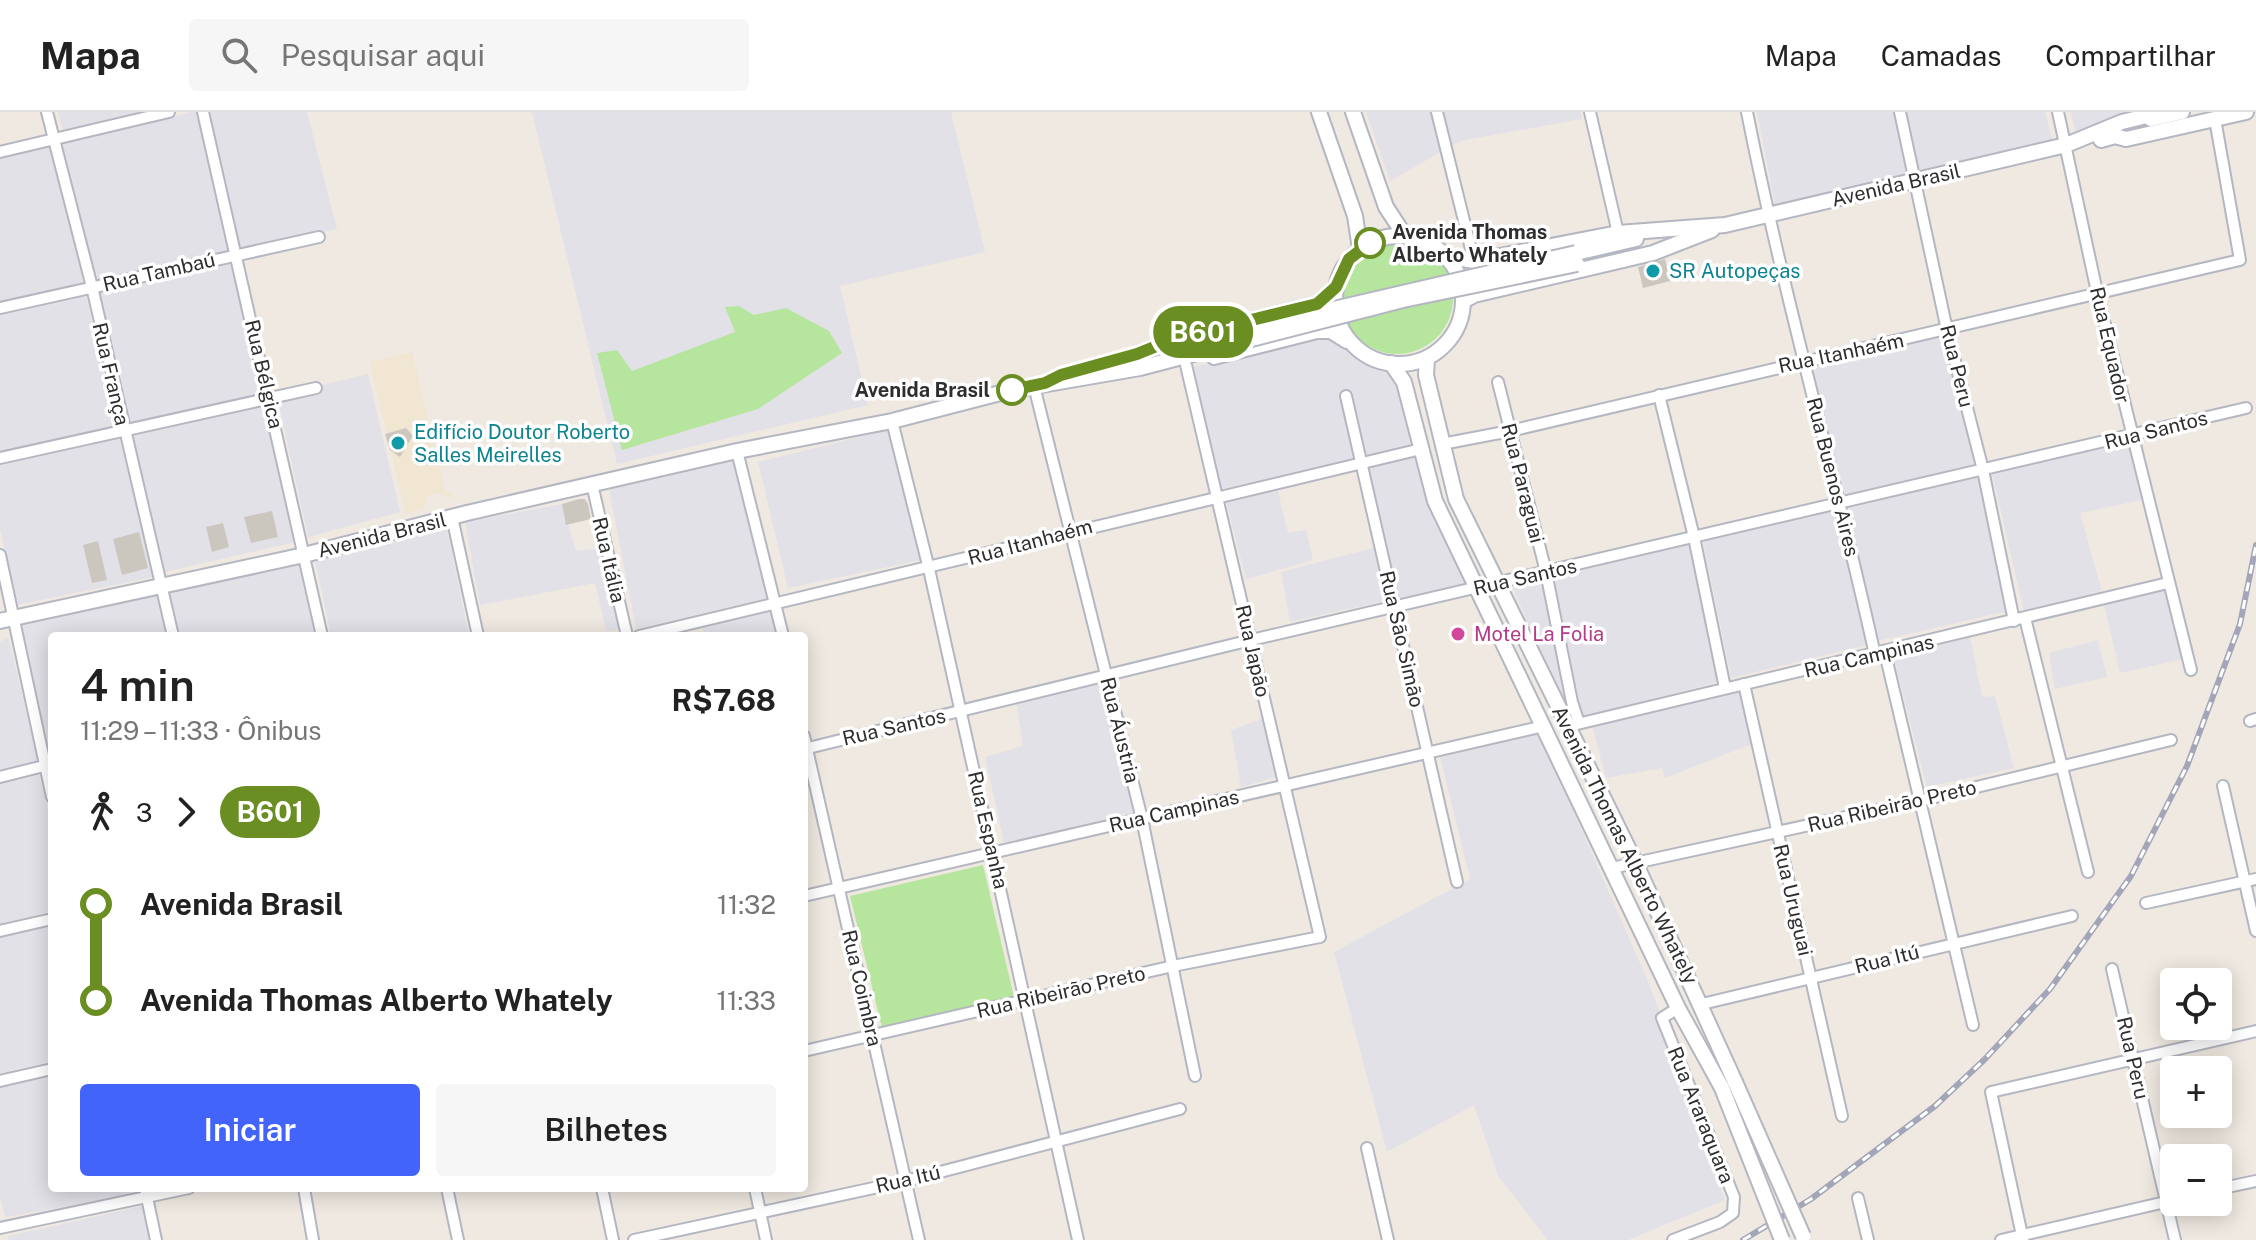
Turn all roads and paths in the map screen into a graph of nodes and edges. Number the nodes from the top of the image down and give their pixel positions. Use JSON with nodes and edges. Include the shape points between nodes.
{"nodes":[{"id":1,"x":47,"y":112,"type":"edge"},
{"id":2,"x":169,"y":112,"type":"edge"},
{"id":3,"x":203,"y":112,"type":"edge"},
{"id":4,"x":1319,"y":112,"type":"edge"},
{"id":5,"x":1353,"y":112,"type":"edge"},
{"id":6,"x":1437,"y":112,"type":"edge"},
{"id":7,"x":1590,"y":112,"type":"edge"},
{"id":8,"x":1747,"y":112,"type":"edge"},
{"id":9,"x":1900,"y":112,"type":"edge"},
{"id":10,"x":2058,"y":112,"type":"edge"},
{"id":11,"x":2163,"y":112,"type":"edge"},
{"id":12,"x":2182,"y":112,"type":"edge"},
{"id":13,"x":2246,"y":112,"type":"edge"},
{"id":14,"x":2218,"y":115,"type":"edge"},
{"id":15,"x":2114,"y":132,"type":"junction"},
{"id":16,"x":54,"y":139,"type":"junction"},
{"id":17,"x":2066,"y":145,"type":"junction"},
{"id":18,"x":0,"y":152,"type":"edge"},
{"id":19,"x":1915,"y":181,"type":"junction"},
{"id":20,"x":1767,"y":215,"type":"junction"},
{"id":21,"x":1618,"y":233,"type":"junction"},
{"id":22,"x":1688,"y":233,"type":"junction"},
{"id":23,"x":1405,"y":236,"type":"junction"},
{"id":24,"x":319,"y":237,"type":"dead end"},
{"id":25,"x":1360,"y":249,"type":"junction"},
{"id":26,"x":236,"y":255,"type":"junction"},
{"id":27,"x":1446,"y":256,"type":"junction"},
{"id":28,"x":1474,"y":261,"type":"junction"},
{"id":29,"x":92,"y":287,"type":"junction"},
{"id":30,"x":1336,"y":287,"type":"junction"},
{"id":31,"x":2097,"y":292,"type":"junction"},
{"id":32,"x":1463,"y":301,"type":"junction"},
{"id":33,"x":0,"y":308,"type":"edge"},
{"id":34,"x":1947,"y":330,"type":"junction"},
{"id":35,"x":1357,"y":348,"type":"junction"},
{"id":36,"x":1427,"y":358,"type":"junction"},
{"id":37,"x":1804,"y":360,"type":"junction"},
{"id":38,"x":1139,"y":361,"type":"junction"},
{"id":39,"x":1391,"y":363,"type":"junction"},
{"id":40,"x":1186,"y":365,"type":"junction"},
{"id":41,"x":1498,"y":382,"type":"dead end"},
{"id":42,"x":1040,"y":385,"type":"junction"},
{"id":43,"x":316,"y":388,"type":"dead end"},
{"id":44,"x":1659,"y":395,"type":"junction"},
{"id":45,"x":1346,"y":396,"type":"dead end"},
{"id":46,"x":270,"y":397,"type":"junction"},
{"id":47,"x":2246,"y":408,"type":"dead end"},
{"id":48,"x":892,"y":421,"type":"junction"},
{"id":49,"x":124,"y":431,"type":"junction"},
{"id":50,"x":1510,"y":431,"type":"junction"},
{"id":51,"x":2132,"y":437,"type":"junction"},
{"id":52,"x":1442,"y":444,"type":"junction"},
{"id":53,"x":1421,"y":449,"type":"junction"},
{"id":54,"x":737,"y":451,"type":"junction"},
{"id":55,"x":0,"y":458,"type":"edge"},
{"id":56,"x":1361,"y":463,"type":"junction"},
{"id":57,"x":1983,"y":470,"type":"junction"},
{"id":58,"x":592,"y":484,"type":"junction"},
{"id":59,"x":1214,"y":496,"type":"junction"},
{"id":60,"x":1841,"y":503,"type":"junction"},
{"id":61,"x":452,"y":517,"type":"junction"},
{"id":62,"x":1070,"y":530,"type":"junction"},
{"id":63,"x":1694,"y":537,"type":"junction"},
{"id":64,"x":0,"y":555,"type":"edge"},
{"id":65,"x":304,"y":555,"type":"junction"},
{"id":66,"x":929,"y":569,"type":"junction"},
{"id":67,"x":1546,"y":572,"type":"junction"},
{"id":68,"x":1499,"y":583,"type":"junction"},
{"id":69,"x":2168,"y":583,"type":"junction"},
{"id":70,"x":162,"y":588,"type":"junction"},
{"id":71,"x":1479,"y":588,"type":"junction"},
{"id":72,"x":776,"y":604,"type":"junction"},
{"id":73,"x":1395,"y":607,"type":"junction"},
{"id":74,"x":7,"y":620,"type":"edge"},
{"id":75,"x":2020,"y":620,"type":"junction"},
{"id":76,"x":0,"y":628,"type":"edge"},
{"id":77,"x":172,"y":632,"type":"edge"},
{"id":78,"x":321,"y":632,"type":"edge"},
{"id":79,"x":477,"y":632,"type":"edge"},
{"id":80,"x":626,"y":632,"type":"edge"},
{"id":81,"x":656,"y":632,"type":"edge"},
{"id":82,"x":782,"y":632,"type":"edge"},
{"id":83,"x":1251,"y":640,"type":"junction"},
{"id":84,"x":1880,"y":654,"type":"junction"},
{"id":85,"x":2191,"y":670,"type":"dead end"},
{"id":86,"x":1106,"y":675,"type":"junction"},
{"id":87,"x":1744,"y":684,"type":"junction"},
{"id":88,"x":1725,"y":688,"type":"junction"},
{"id":89,"x":961,"y":711,"type":"junction"},
{"id":90,"x":1574,"y":724,"type":"junction"},
{"id":91,"x":1544,"y":726,"type":"junction"},
{"id":92,"x":2171,"y":740,"type":"dead end"},
{"id":93,"x":808,"y":747,"type":"edge"},
{"id":94,"x":1427,"y":753,"type":"junction"},
{"id":95,"x":808,"y":760,"type":"edge"},
{"id":96,"x":48,"y":765,"type":"edge"},
{"id":97,"x":2060,"y":767,"type":"junction"},
{"id":98,"x":0,"y":777,"type":"edge"},
{"id":99,"x":1284,"y":786,"type":"junction"},
{"id":100,"x":2223,"y":786,"type":"dead end"},
{"id":101,"x":1919,"y":801,"type":"junction"},
{"id":102,"x":1142,"y":819,"type":"junction"},
{"id":103,"x":1778,"y":833,"type":"junction"},
{"id":104,"x":993,"y":853,"type":"junction"},
{"id":105,"x":1635,"y":862,"type":"junction"},
{"id":106,"x":1612,"y":868,"type":"junction"},
{"id":107,"x":2088,"y":872,"type":"dead end"},
{"id":108,"x":2250,"y":880,"type":"edge"},
{"id":109,"x":1457,"y":882,"type":"dead end"},
{"id":110,"x":840,"y":888,"type":"junction"},
{"id":111,"x":808,"y":895,"type":"edge"},
{"id":112,"x":2146,"y":903,"type":"dead end"},
{"id":113,"x":2072,"y":916,"type":"dead end"},
{"id":114,"x":48,"y":920,"type":"edge"},
{"id":115,"x":0,"y":931,"type":"edge"},
{"id":116,"x":2256,"y":931,"type":"edge"},
{"id":117,"x":1320,"y":937,"type":"joint"},
{"id":118,"x":1953,"y":943,"type":"junction"},
{"id":119,"x":1173,"y":966,"type":"junction"},
{"id":120,"x":2112,"y":969,"type":"dead end"},
{"id":121,"x":1811,"y":978,"type":"junction"},
{"id":122,"x":1026,"y":1000,"type":"junction"},
{"id":123,"x":1702,"y":1004,"type":"junction"},
{"id":124,"x":1678,"y":1008,"type":"junction"},
{"id":125,"x":1973,"y":1025,"type":"dead end"},
{"id":126,"x":2256,"y":1031,"type":"edge"},
{"id":127,"x":873,"y":1036,"type":"junction"},
{"id":128,"x":808,"y":1050,"type":"edge"},
{"id":129,"x":2133,"y":1059,"type":"junction"},
{"id":130,"x":48,"y":1070,"type":"edge"},
{"id":131,"x":1195,"y":1076,"type":"dead end"},
{"id":132,"x":0,"y":1081,"type":"edge"},
{"id":133,"x":1729,"y":1085,"type":"junction"},
{"id":134,"x":1180,"y":1109,"type":"dead end"},
{"id":135,"x":1842,"y":1116,"type":"dead end"},
{"id":136,"x":1057,"y":1140,"type":"junction"},
{"id":137,"x":1367,"y":1148,"type":"dead end"},
{"id":138,"x":2160,"y":1162,"type":"edge"},
{"id":139,"x":906,"y":1181,"type":"junction"},
{"id":140,"x":2256,"y":1181,"type":"edge"},
{"id":141,"x":2232,"y":1186,"type":"edge"},
{"id":142,"x":305,"y":1192,"type":"edge"},
{"id":143,"x":448,"y":1192,"type":"edge"},
{"id":144,"x":603,"y":1192,"type":"edge"},
{"id":145,"x":756,"y":1192,"type":"edge"},
{"id":146,"x":146,"y":1193,"type":"edge"},
{"id":147,"x":1858,"y":1198,"type":"dead end"},
{"id":148,"x":2160,"y":1203,"type":"edge"},
{"id":149,"x":760,"y":1211,"type":"junction"},
{"id":150,"x":2172,"y":1216,"type":"edge"},
{"id":151,"x":0,"y":1228,"type":"edge"},
{"id":152,"x":1804,"y":1238,"type":"edge"},
{"id":153,"x":2023,"y":1238,"type":"edge"},
{"id":154,"x":156,"y":1240,"type":"edge"},
{"id":155,"x":313,"y":1240,"type":"edge"},
{"id":156,"x":458,"y":1240,"type":"edge"},
{"id":157,"x":613,"y":1240,"type":"edge"},
{"id":158,"x":634,"y":1240,"type":"edge"},
{"id":159,"x":766,"y":1240,"type":"edge"},
{"id":160,"x":919,"y":1240,"type":"edge"},
{"id":161,"x":1078,"y":1240,"type":"edge"},
{"id":162,"x":1388,"y":1240,"type":"edge"},
{"id":163,"x":1673,"y":1240,"type":"edge"},
{"id":164,"x":1782,"y":1240,"type":"edge"},
{"id":165,"x":1868,"y":1240,"type":"edge"},
{"id":166,"x":2001,"y":1240,"type":"edge"},
{"id":167,"x":2175,"y":1240,"type":"edge"}],
"edges":[{"from":1,"to":16,"type":"street","name":"Rua França"},
{"from":2,"to":16,"type":"street"},
{"from":3,"to":26,"type":"street","name":"Rua Bélgica"},
{"from":4,"to":25,"type":"main road","via":[[1355,216]]},
{"from":5,"to":23,"type":"main road","via":[[1386,207]]},
{"from":6,"to":28,"type":"street"},
{"from":7,"to":21,"type":"street"},
{"from":8,"to":20,"type":"street","name":"Rua Buenos Aires"},
{"from":9,"to":19,"type":"street","name":"Rua Peru"},
{"from":10,"to":17,"type":"street","name":"Rua Equador"},
{"from":11,"to":15,"type":"main road","name":"Avenida Brasil","via":[[2122,122]]},
{"from":12,"to":15,"type":"main road","name":"Avenida Brasil"},
{"from":13,"to":14,"type":"main road","name":"Avenida Brasil"},
{"from":14,"to":15,"type":"main road","name":"Avenida Brasil","via":[[2126,139]]},
{"from":14,"to":31,"type":"street","name":"Rua Itanhaém","via":[[2240,260]]},
{"from":15,"to":17,"type":"main road","name":"Avenida Brasil"},
{"from":16,"to":18,"type":"street"},
{"from":16,"to":29,"type":"street","name":"Rua França"},
{"from":17,"to":19,"type":"main road","name":"Avenida Brasil"},
{"from":17,"to":31,"type":"street","name":"Rua Equador"},
{"from":19,"to":20,"type":"main road","name":"Avenida Brasil"},
{"from":19,"to":34,"type":"street","name":"Rua Peru"},
{"from":20,"to":22,"type":"main road","name":"Avenida Brasil"},
{"from":20,"to":37,"type":"street","name":"Rua Buenos Aires"},
{"from":21,"to":22,"type":"main road","name":"Avenida Brasil"},
{"from":21,"to":28,"type":"main road","name":"Avenida Brasil"},
{"from":22,"to":32,"type":"main road","name":"Avenida Brasil","via":[[1653,253]]},
{"from":22,"to":38,"type":"main road","name":"Avenida Brasil","bridge":true},
{"from":23,"to":25,"type":"main road","via":[[1381,238]]},
{"from":23,"to":27,"type":"main road","via":[[1421,239]]},
{"from":24,"to":26,"type":"street","name":"Rua Tambaú"},
{"from":25,"to":30,"type":"main road"},
{"from":26,"to":29,"type":"street","name":"Rua Tambaú"},
{"from":26,"to":46,"type":"street","name":"Rua Bélgica"},
{"from":27,"to":28,"type":"main road","name":"Avenida Brasil"},
{"from":27,"to":32,"type":"main road","via":[[1461,283]]},
{"from":29,"to":33,"type":"street","name":"Rua Tambaú"},
{"from":29,"to":49,"type":"street","name":"Rua França"},
{"from":30,"to":35,"type":"main road","via":[[1339,320]]},
{"from":30,"to":38,"type":"main road","name":"Avenida Brasil","via":[[1317,304],[1174,339]]},
{"from":31,"to":34,"type":"street","name":"Rua Itanhaém"},
{"from":31,"to":51,"type":"street","name":"Rua Equador"},
{"from":32,"to":36,"type":"main road","via":[[1453,335]]},
{"from":34,"to":37,"type":"street","name":"Rua Itanhaém"},
{"from":34,"to":57,"type":"street","name":"Rua Peru"},
{"from":35,"to":39,"type":"main road"},
{"from":35,"to":40,"type":"main road","name":"Avenida Brasil","via":[[1338,333],[1317,331]]},
{"from":36,"to":39,"type":"main road"},
{"from":36,"to":52,"type":"main road","name":"Avenida Thomas Alberto Whately"},
{"from":37,"to":44,"type":"street","name":"Rua Itanhaém"},
{"from":37,"to":60,"type":"street","name":"Rua Buenos Aires"},
{"from":38,"to":40,"type":"main road","name":"Avenida Brasil"},
{"from":38,"to":42,"type":"main road","name":"Avenida Brasil","via":[[1061,375]]},
{"from":39,"to":53,"type":"main road","name":"Avenida Thomas Alberto Whately","via":[[1404,382]]},
{"from":40,"to":59,"type":"street","name":"Rua Japão"},
{"from":41,"to":50,"type":"street","name":"Rua Paraguai"},
{"from":42,"to":48,"type":"main road","name":"Avenida Brasil"},
{"from":42,"to":62,"type":"street","name":"Rua Áustria"},
{"from":43,"to":46,"type":"street"},
{"from":44,"to":50,"type":"street","name":"Rua Itanhaém"},
{"from":44,"to":63,"type":"street"},
{"from":45,"to":56,"type":"street","name":"Rua São Simão"},
{"from":46,"to":49,"type":"street"},
{"from":46,"to":65,"type":"street","name":"Rua Bélgica"},
{"from":47,"to":51,"type":"street","name":"Rua Santos"},
{"from":48,"to":54,"type":"main road","name":"Avenida Brasil"},
{"from":48,"to":66,"type":"street","name":"Rua Espanha"},
{"from":49,"to":55,"type":"street"},
{"from":49,"to":70,"type":"street","name":"Rua França"},
{"from":50,"to":52,"type":"street","name":"Rua Itanhaém"},
{"from":50,"to":67,"type":"street","name":"Rua Paraguai"},
{"from":51,"to":57,"type":"street","name":"Rua Santos"},
{"from":51,"to":69,"type":"street","name":"Rua Equador"},
{"from":52,"to":68,"type":"main road","name":"Avenida Thomas Alberto Whately","via":[[1456,499]]},
{"from":53,"to":56,"type":"street","name":"Rua Itanhaém"},
{"from":53,"to":71,"type":"main road","name":"Avenida Thomas Alberto Whately","via":[[1435,501]]},
{"from":54,"to":58,"type":"main road","name":"Avenida Brasil"},
{"from":54,"to":72,"type":"street"},
{"from":56,"to":59,"type":"street","name":"Rua Itanhaém"},
{"from":56,"to":73,"type":"street","name":"Rua São Simão"},
{"from":57,"to":60,"type":"street","name":"Rua Santos"},
{"from":57,"to":75,"type":"street","name":"Rua Peru"},
{"from":58,"to":61,"type":"main road","name":"Avenida Brasil"},
{"from":58,"to":80,"type":"street","name":"Rua Itália"},
{"from":59,"to":62,"type":"street","name":"Rua Itanhaém"},
{"from":59,"to":83,"type":"street","name":"Rua Japão"},
{"from":60,"to":63,"type":"street","name":"Rua Santos"},
{"from":60,"to":84,"type":"street","name":"Rua Buenos Aires"},
{"from":61,"to":65,"type":"main road","name":"Avenida Brasil"},
{"from":61,"to":79,"type":"street"},
{"from":62,"to":66,"type":"street","name":"Rua Itanhaém"},
{"from":62,"to":86,"type":"street","name":"Rua Áustria"},
{"from":63,"to":67,"type":"street","name":"Rua Santos"},
{"from":63,"to":88,"type":"street"},
{"from":64,"to":74,"type":"street"},
{"from":65,"to":70,"type":"main road","name":"Avenida Brasil"},
{"from":65,"to":78,"type":"street","name":"Rua Bélgica"},
{"from":66,"to":72,"type":"street","name":"Rua Itanhaém"},
{"from":66,"to":89,"type":"street","name":"Rua Espanha"},
{"from":67,"to":68,"type":"street","name":"Rua Santos"},
{"from":67,"to":90,"type":"street","name":"Rua Paraguai"},
{"from":68,"to":71,"type":"street","name":"Rua Santos"},
{"from":68,"to":90,"type":"main road","name":"Avenida Thomas Alberto Whately"},
{"from":69,"to":75,"type":"street","name":"Rua Campinas"},
{"from":69,"to":85,"type":"street","name":"Rua Equador"},
{"from":70,"to":74,"type":"main road","name":"Avenida Brasil"},
{"from":70,"to":77,"type":"street","name":"Rua França"},
{"from":71,"to":73,"type":"street","name":"Rua Santos"},
{"from":71,"to":91,"type":"main road","name":"Avenida Thomas Alberto Whately"},
{"from":72,"to":81,"type":"street","name":"Rua Itanhaém"},
{"from":72,"to":82,"type":"street"},
{"from":73,"to":83,"type":"street","name":"Rua Santos"},
{"from":73,"to":94,"type":"street","name":"Rua São Simão"},
{"from":74,"to":76,"type":"main road"},
{"from":74,"to":96,"type":"street"},
{"from":75,"to":84,"type":"street","name":"Rua Campinas"},
{"from":75,"to":97,"type":"street","name":"Rua Peru"},
{"from":83,"to":86,"type":"street","name":"Rua Santos"},
{"from":83,"to":99,"type":"street","name":"Rua Japão"},
{"from":84,"to":87,"type":"street","name":"Rua Campinas"},
{"from":84,"to":101,"type":"street","name":"Rua Buenos Aires"},
{"from":86,"to":89,"type":"street","name":"Rua Santos"},
{"from":86,"to":102,"type":"street","name":"Rua Áustria"},
{"from":87,"to":88,"type":"street","name":"Rua Campinas"},
{"from":87,"to":103,"type":"street","name":"Rua Uruguai"},
{"from":88,"to":90,"type":"street","name":"Rua Campinas"},
{"from":89,"to":93,"type":"street","name":"Rua Santos"},
{"from":89,"to":104,"type":"street","name":"Rua Espanha"},
{"from":90,"to":105,"type":"main road","name":"Avenida Thomas Alberto Whately"},
{"from":91,"to":94,"type":"street","name":"Rua Campinas"},
{"from":91,"to":106,"type":"main road","name":"Avenida Thomas Alberto Whately"},
{"from":92,"to":97,"type":"street","name":"Rua Ribeirão Preto"},
{"from":94,"to":99,"type":"street","name":"Rua Campinas"},
{"from":94,"to":109,"type":"street","name":"Rua São Simão"},
{"from":95,"to":110,"type":"street","name":"Rua Coimbra"},
{"from":96,"to":98,"type":"street"},
{"from":97,"to":101,"type":"street","name":"Rua Ribeirão Preto"},
{"from":97,"to":107,"type":"street","name":"Rua Peru"},
{"from":99,"to":102,"type":"street","name":"Rua Campinas"},
{"from":99,"to":117,"type":"street","name":"Rua Japão"},
{"from":100,"to":108,"type":"street"},
{"from":101,"to":103,"type":"street","name":"Rua Ribeirão Preto"},
{"from":101,"to":118,"type":"street","name":"Rua Buenos Aires"},
{"from":102,"to":104,"type":"street","name":"Rua Campinas"},
{"from":102,"to":119,"type":"street","name":"Rua Áustria"},
{"from":103,"to":105,"type":"street","name":"Rua Ribeirão Preto"},
{"from":103,"to":121,"type":"street","name":"Rua Uruguai"},
{"from":104,"to":110,"type":"street","name":"Rua Campinas"},
{"from":104,"to":122,"type":"street","name":"Rua Espanha"},
{"from":105,"to":106,"type":"street","name":"Rua Ribeirão Preto"},
{"from":105,"to":123,"type":"main road","name":"Avenida Thomas Alberto Whately"},
{"from":106,"to":124,"type":"main road","name":"Avenida Thomas Alberto Whately"},
{"from":108,"to":112,"type":"street"},
{"from":108,"to":116,"type":"street"},
{"from":110,"to":111,"type":"street","name":"Rua Campinas"},
{"from":110,"to":127,"type":"street","name":"Rua Coimbra"},
{"from":113,"to":118,"type":"street","name":"Rua Itú"},
{"from":114,"to":115,"type":"street"},
{"from":117,"to":119,"type":"street","name":"Rua Ribeirão Preto"},
{"from":118,"to":121,"type":"street","name":"Rua Itú"},
{"from":118,"to":125,"type":"street","name":"Rua Buenos Aires"},
{"from":119,"to":122,"type":"street","name":"Rua Ribeirão Preto"},
{"from":119,"to":131,"type":"street","name":"Rua Áustria"},
{"from":120,"to":129,"type":"street","name":"Rua Peru"},
{"from":121,"to":123,"type":"street","name":"Rua Itú"},
{"from":121,"to":135,"type":"street","name":"Rua Uruguai"},
{"from":122,"to":127,"type":"street","name":"Rua Ribeirão Preto"},
{"from":122,"to":136,"type":"street","name":"Rua Espanha"},
{"from":123,"to":133,"type":"main road","name":"Avenida Thomas Alberto Whately"},
{"from":124,"to":133,"type":"main road","name":"Avenida Thomas Alberto Whately"},
{"from":124,"to":163,"type":"street","name":"Rua Araraquara","via":[[1662,1018],[1734,1197],[1733,1213]]},
{"from":126,"to":129,"type":"street"},
{"from":127,"to":128,"type":"street","name":"Rua Ribeirão Preto"},
{"from":127,"to":139,"type":"street","name":"Rua Coimbra"},
{"from":129,"to":138,"type":"street","name":"Rua Peru"},
{"from":129,"to":153,"type":"street","via":[[1991,1092]]},
{"from":130,"to":132,"type":"street"},
{"from":133,"to":152,"type":"main road","name":"Avenida Thomas Alberto Whately","bridge":true},
{"from":133,"to":164,"type":"main road","name":"Avenida Thomas Alberto Whately","bridge":true},
{"from":134,"to":136,"type":"street","name":"Rua Itú"},
{"from":136,"to":139,"type":"street","name":"Rua Itú"},
{"from":136,"to":161,"type":"street","name":"Rua Espanha"},
{"from":137,"to":162,"type":"street"},
{"from":139,"to":149,"type":"street","name":"Rua Itú"},
{"from":139,"to":160,"type":"street","name":"Rua Coimbra"},
{"from":140,"to":141,"type":"street"},
{"from":142,"to":155,"type":"street"},
{"from":143,"to":156,"type":"street"},
{"from":144,"to":157,"type":"street"},
{"from":145,"to":149,"type":"street"},
{"from":146,"to":151,"type":"street"},
{"from":146,"to":154,"type":"street"},
{"from":147,"to":165,"type":"street"},
{"from":148,"to":153,"type":"street"},
{"from":149,"to":158,"type":"street","name":"Rua Itú"},
{"from":149,"to":159,"type":"street"},
{"from":150,"to":167,"type":"street","name":"Rua Peru"},
{"from":153,"to":166,"type":"street"}]}
